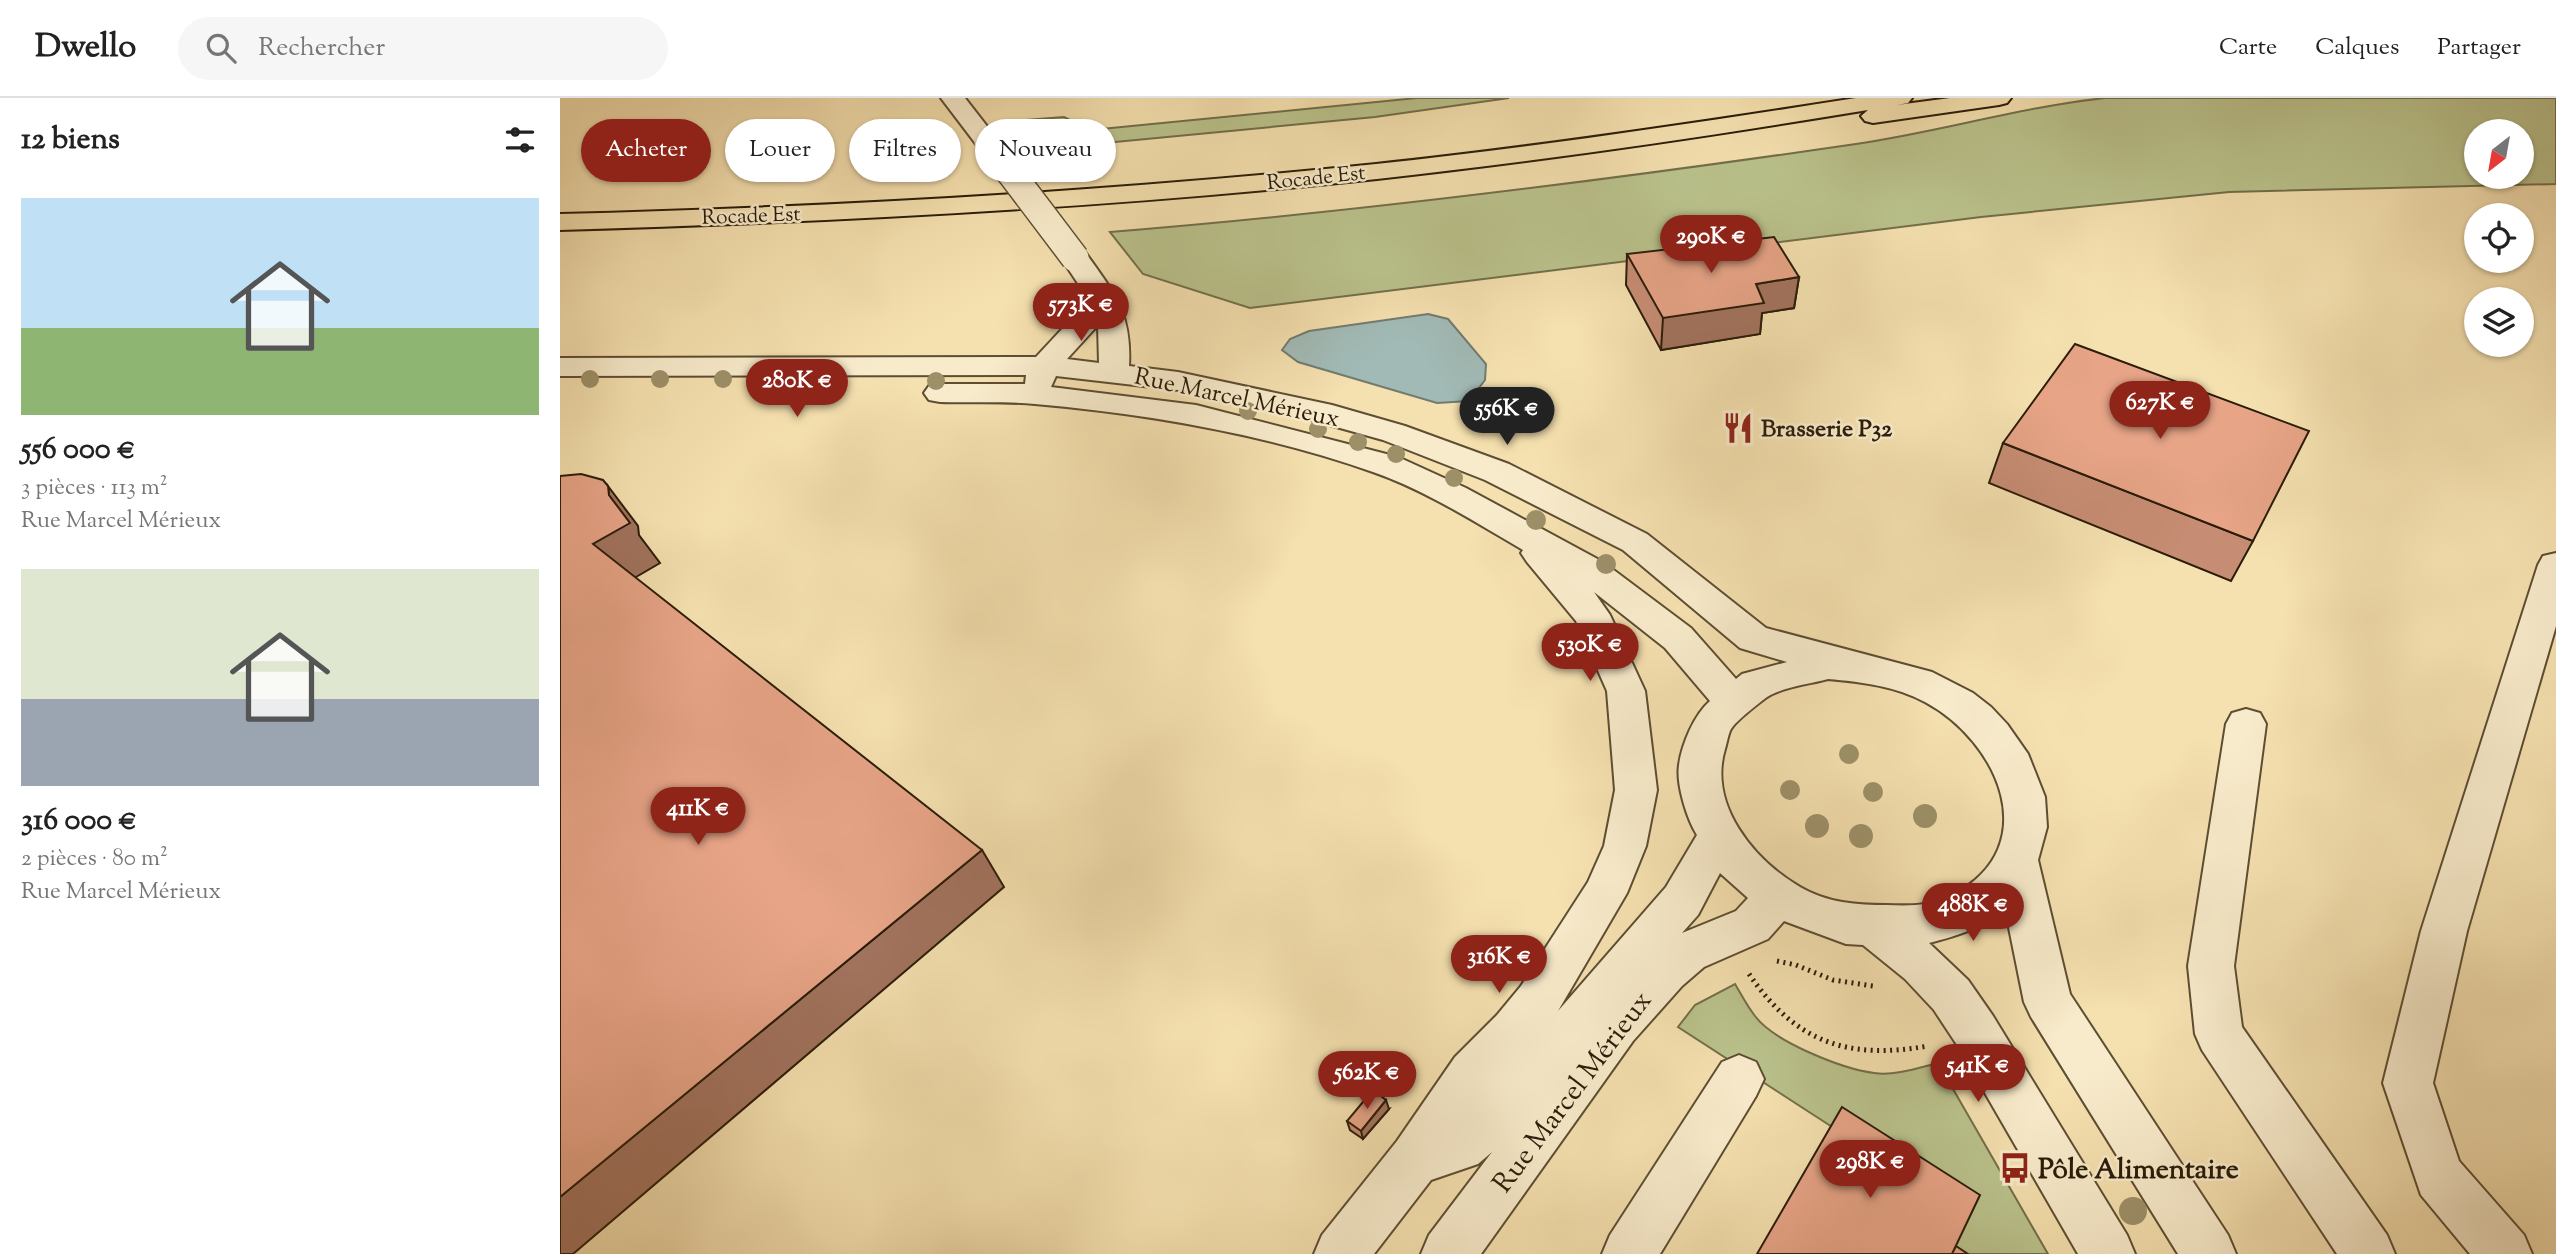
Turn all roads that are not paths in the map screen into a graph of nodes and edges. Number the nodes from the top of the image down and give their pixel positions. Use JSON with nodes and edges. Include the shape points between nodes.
{"nodes":[{"id":1,"x":953,"y":98,"type":"edge"},
{"id":2,"x":1900,"y":98,"type":"edge"},
{"id":3,"x":2000,"y":98,"type":"edge"},
{"id":4,"x":1776,"y":107,"type":"edge"},
{"id":5,"x":560,"y":199,"type":"edge"},
{"id":6,"x":560,"y":222,"type":"edge"},
{"id":7,"x":1105,"y":300,"type":"junction"},
{"id":8,"x":560,"y":367,"type":"edge"},
{"id":9,"x":1113,"y":372,"type":"junction"},
{"id":10,"x":1039,"y":380,"type":"junction"},
{"id":11,"x":560,"y":394,"type":"edge"},
{"id":12,"x":1521,"y":533,"type":"junction"},
{"id":13,"x":2556,"y":565,"type":"edge"},
{"id":14,"x":1850,"y":666,"type":"junction"},
{"id":15,"x":1734,"y":699,"type":"junction"},
{"id":16,"x":2246,"y":724,"type":"dead end"},
{"id":17,"x":1717,"y":838,"type":"junction"},
{"id":18,"x":2017,"y":861,"type":"junction"},
{"id":19,"x":1777,"y":898,"type":"junction"},
{"id":20,"x":1877,"y":929,"type":"junction"},
{"id":21,"x":1739,"y":1079,"type":"dead end"},
{"id":22,"x":1415,"y":1159,"type":"junction"},
{"id":23,"x":1341,"y":1254,"type":"edge"},
{"id":24,"x":1448,"y":1254,"type":"edge"},
{"id":25,"x":1629,"y":1254,"type":"edge"},
{"id":26,"x":2108,"y":1254,"type":"edge"},
{"id":27,"x":2209,"y":1254,"type":"edge"},
{"id":28,"x":2368,"y":1254,"type":"edge"},
{"id":29,"x":2505,"y":1254,"type":"edge"}],
"edges":[{"from":1,"to":7,"type":"street","bridge":true},
{"from":2,"to":4,"type":"highway","name":"Rocade Est"},
{"from":3,"to":4,"type":"highway","via":[[1857,118]]},
{"from":4,"to":5,"type":"highway","name":"Rocade Est","via":[[1267,160],[897,187]]},
{"from":4,"to":6,"type":"highway","name":"Rocade Est","via":[[1529,153],[1265,182],[893,209]]},
{"from":7,"to":9,"type":"street","via":[[1117,341]]},
{"from":7,"to":10,"type":"street"},
{"from":8,"to":10,"type":"street","name":"Rue Marcel Mérieux"},
{"from":9,"to":10,"type":"street","name":"Rue Marcel Mérieux"},
{"from":9,"to":14,"type":"street","name":"Rue Marcel Mérieux","via":[[1321,412],[1394,433],[1497,472],[1634,542],[1753,638]]},
{"from":10,"to":11,"type":"street","name":"Rue Marcel Mérieux"},
{"from":10,"to":12,"type":"street","name":"Rue Marcel Mérieux","via":[[1386,465]]},
{"from":12,"to":15,"type":"street","name":"Rue Marcel Mérieux","via":[[1629,598],[1678,638]]},
{"from":12,"to":22,"type":"street","name":"Rue Marcel Mérieux","via":[[1592,615],[1626,691],[1636,790],[1619,865],[1585,929],[1538,1001],[1472,1074]]},
{"from":13,"to":29,"type":"street","via":[[2444,930],[2408,1083],[2439,1177]]},
{"from":14,"to":15,"type":"street","via":[[1786,672]]},
{"from":14,"to":18,"type":"street","via":[[1877,669],[1929,686],[1952,699],[1992,734],[2019,777],[2025,800],[2027,823]]},
{"from":15,"to":17,"type":"street","via":[[1701,752],[1700,794]]},
{"from":16,"to":28,"type":"street","via":[[2211,967],[2219,1034]]},
{"from":17,"to":19,"type":"street","via":[[1732,860]]},
{"from":17,"to":22,"type":"street","via":[[1682,901],[1508,1105],[1460,1146]]},
{"from":18,"to":20,"type":"street","via":[[1996,890],[1964,913],[1923,926]]},
{"from":18,"to":27,"type":"street","via":[[2048,1002]]},
{"from":19,"to":20,"type":"street","via":[[1825,919]]},
{"from":19,"to":24,"type":"street","name":"Rue Marcel Mérieux","via":[[1752,925],[1688,952],[1641,996]]},
{"from":20,"to":26,"type":"street","via":[[1951,995]]},
{"from":21,"to":25,"type":"street"},
{"from":22,"to":23,"type":"street","name":"Rue Marcel Mérieux"}]}
